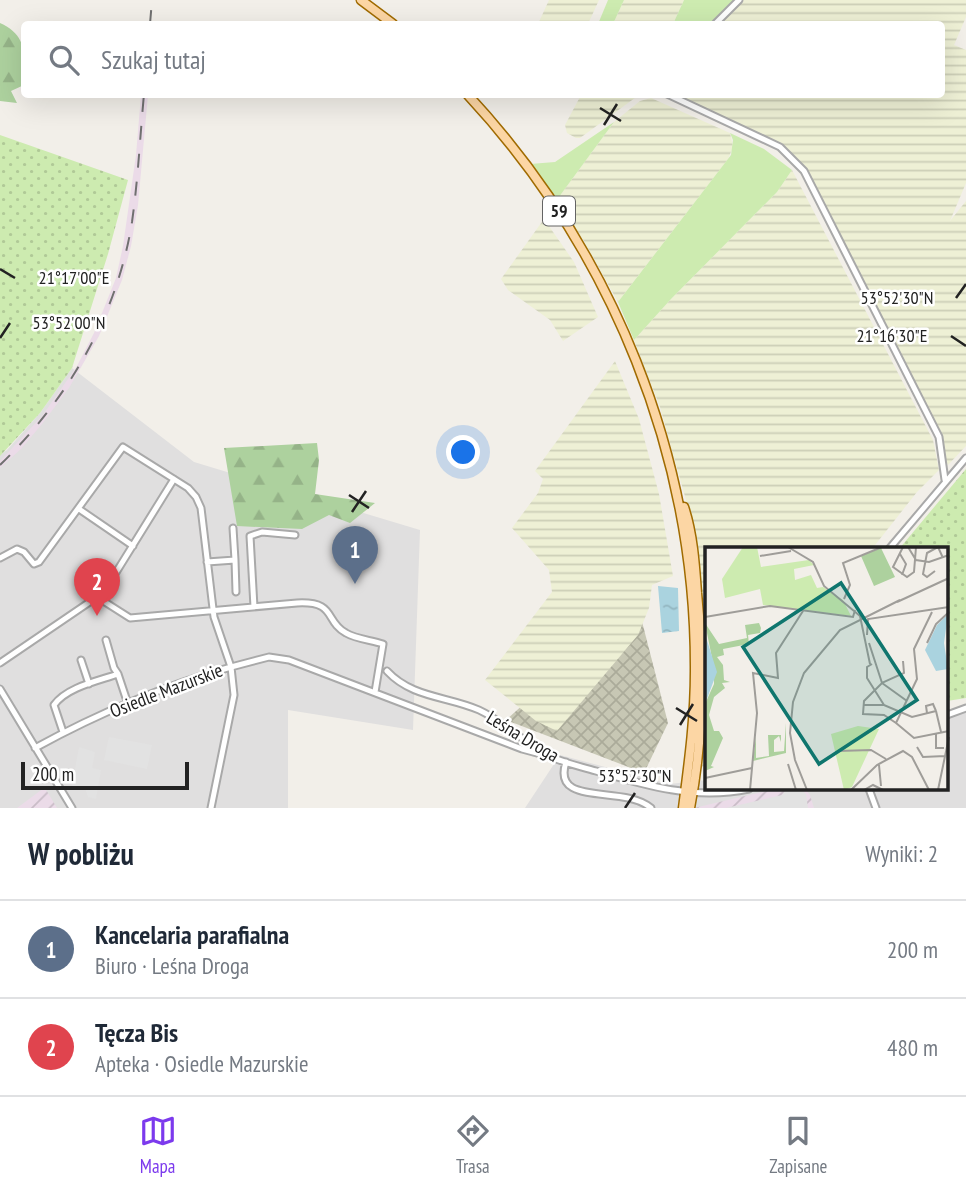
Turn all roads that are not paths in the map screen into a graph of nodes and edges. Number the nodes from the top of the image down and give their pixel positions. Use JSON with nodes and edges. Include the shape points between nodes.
{"nodes":[{"id":1,"x":739,"y":0,"type":"edge"},
{"id":2,"x":363,"y":1,"type":"edge"},
{"id":3,"x":389,"y":21,"type":"edge"},
{"id":4,"x":718,"y":21,"type":"edge"},
{"id":5,"x":471,"y":98,"type":"edge"},
{"id":6,"x":676,"y":98,"type":"edge"},
{"id":7,"x":966,"y":458,"type":"edge"},
{"id":8,"x":174,"y":479,"type":"junction"},
{"id":9,"x":945,"y":480,"type":"junction"},
{"id":10,"x":79,"y":509,"type":"junction"},
{"id":11,"x":233,"y":528,"type":"dead end"},
{"id":12,"x":295,"y":535,"type":"dead end"},
{"id":13,"x":133,"y":546,"type":"junction"},
{"id":14,"x":891,"y":547,"type":"edge"},
{"id":15,"x":0,"y":558,"type":"edge"},
{"id":16,"x":235,"y":560,"type":"junction"},
{"id":17,"x":207,"y":562,"type":"junction"},
{"id":18,"x":236,"y":592,"type":"dead end"},
{"id":19,"x":97,"y":597,"type":"junction"},
{"id":20,"x":254,"y":607,"type":"junction"},
{"id":21,"x":212,"y":611,"type":"junction"},
{"id":22,"x":106,"y":640,"type":"dead end"},
{"id":23,"x":81,"y":660,"type":"dead end"},
{"id":24,"x":0,"y":663,"type":"edge"},
{"id":25,"x":231,"y":667,"type":"junction"},
{"id":26,"x":387,"y":671,"type":"dead end"},
{"id":27,"x":118,"y":674,"type":"junction"},
{"id":28,"x":89,"y":684,"type":"junction"},
{"id":29,"x":0,"y":689,"type":"edge"},
{"id":30,"x":375,"y":692,"type":"junction"},
{"id":31,"x":128,"y":704,"type":"junction"},
{"id":32,"x":966,"y":708,"type":"edge"},
{"id":33,"x":948,"y":716,"type":"edge"},
{"id":34,"x":63,"y":732,"type":"junction"},
{"id":35,"x":35,"y":748,"type":"junction"},
{"id":36,"x":548,"y":756,"type":"junction"},
{"id":37,"x":566,"y":762,"type":"junction"},
{"id":38,"x":742,"y":790,"type":"edge"},
{"id":39,"x":869,"y":790,"type":"edge"},
{"id":40,"x":689,"y":793,"type":"junction"},
{"id":41,"x":569,"y":794,"type":"dead end"},
{"id":42,"x":596,"y":801,"type":"dead end"},
{"id":43,"x":72,"y":808,"type":"edge"},
{"id":44,"x":211,"y":808,"type":"edge"},
{"id":45,"x":652,"y":808,"type":"edge"},
{"id":46,"x":683,"y":808,"type":"edge"},
{"id":47,"x":690,"y":808,"type":"edge"},
{"id":48,"x":876,"y":808,"type":"edge"}],
"edges":[{"from":1,"to":4,"type":"street"},
{"from":2,"to":3,"type":"main road"},
{"from":5,"to":40,"type":"main road","number":"59","via":[[502,132],[567,224],[603,286],[648,391],[676,485],[688,565],[694,632]]},
{"from":6,"to":9,"type":"street","via":[[780,147],[804,171],[939,437]]},
{"from":7,"to":9,"type":"street"},
{"from":8,"to":10,"type":"street","name":"Osiedle Mazurskie","via":[[123,446]]},
{"from":8,"to":13,"type":"street"},
{"from":8,"to":17,"type":"street","name":"Osiedle Mazurskie","via":[[188,488],[201,508]]},
{"from":9,"to":14,"type":"street"},
{"from":10,"to":13,"type":"street"},
{"from":10,"to":15,"type":"street","name":"Osiedle Mazurskie","via":[[39,562],[34,564],[17,549]]},
{"from":11,"to":16,"type":"street"},
{"from":12,"to":20,"type":"street","via":[[262,532],[250,536]]},
{"from":13,"to":19,"type":"street"},
{"from":16,"to":17,"type":"street"},
{"from":16,"to":18,"type":"street"},
{"from":17,"to":21,"type":"street","name":"Osiedle Mazurskie"},
{"from":19,"to":21,"type":"street","via":[[130,618]]},
{"from":19,"to":24,"type":"street"},
{"from":20,"to":21,"type":"street"},
{"from":20,"to":30,"type":"street","via":[[314,604],[328,611],[345,633],[383,644]]},
{"from":21,"to":25,"type":"street","name":"Osiedle Mazurskie"},
{"from":22,"to":27,"type":"street"},
{"from":23,"to":28,"type":"street"},
{"from":25,"to":30,"type":"street","via":[[277,657]]},
{"from":25,"to":31,"type":"street","name":"Osiedle Mazurskie"},
{"from":25,"to":44,"type":"street","via":[[234,695]]},
{"from":26,"to":36,"type":"street","name":"Leśna Droga","via":[[412,690],[490,716]]},
{"from":27,"to":28,"type":"street"},
{"from":27,"to":31,"type":"street"},
{"from":28,"to":34,"type":"street","via":[[54,705]]},
{"from":29,"to":35,"type":"street"},
{"from":30,"to":36,"type":"street"},
{"from":31,"to":34,"type":"street","name":"Osiedle Mazurskie"},
{"from":32,"to":33,"type":"street"},
{"from":34,"to":35,"type":"street","name":"Osiedle Mazurskie"},
{"from":35,"to":43,"type":"street"},
{"from":36,"to":37,"type":"street","name":"Leśna Droga"},
{"from":37,"to":40,"type":"street","name":"Leśna Droga","via":[[649,787]]},
{"from":37,"to":41,"type":"street","via":[[562,778]]},
{"from":38,"to":40,"type":"street","name":"Leśna Droga"},
{"from":39,"to":48,"type":"street"},
{"from":40,"to":46,"type":"main road","number":"59"},
{"from":40,"to":47,"type":"main road","number":"59"},
{"from":42,"to":45,"type":"street","via":[[635,799]]}]}
